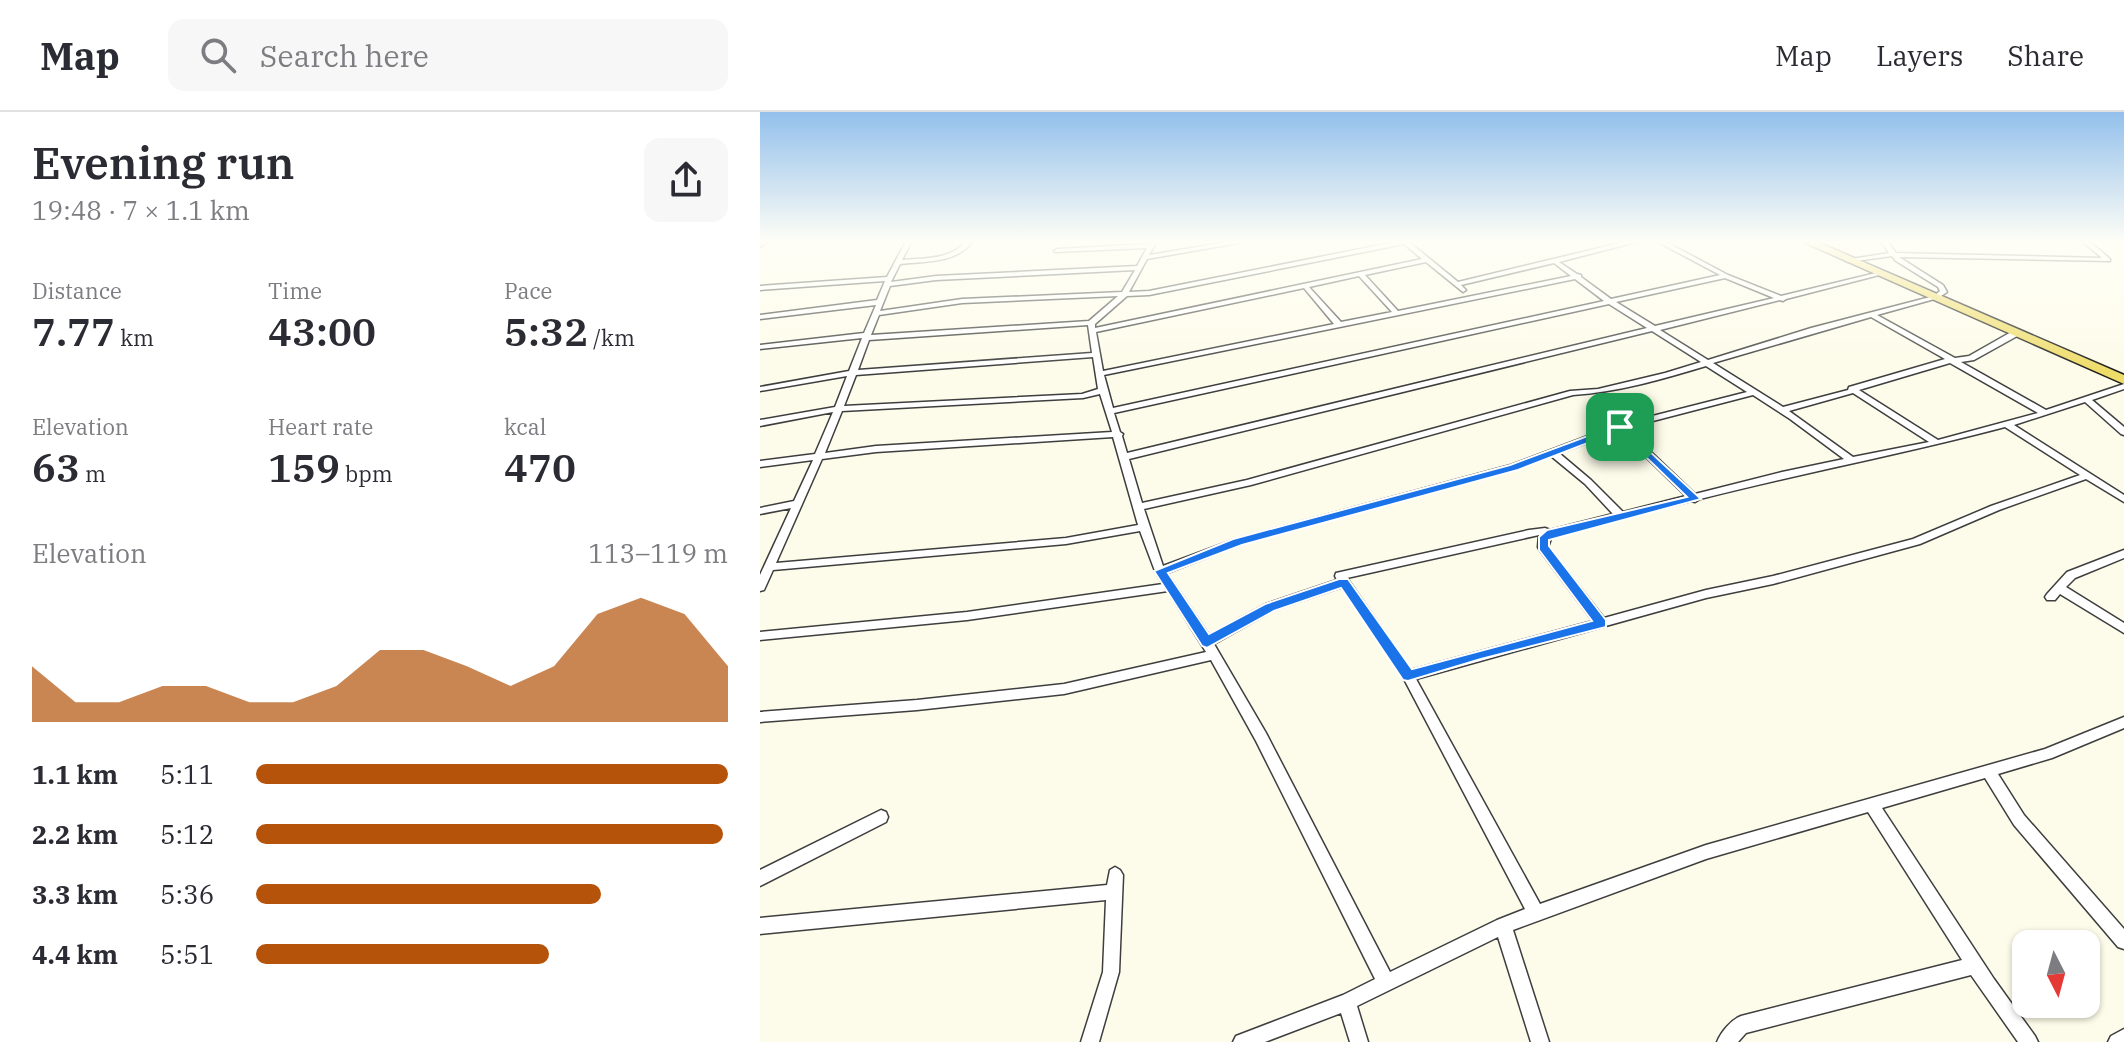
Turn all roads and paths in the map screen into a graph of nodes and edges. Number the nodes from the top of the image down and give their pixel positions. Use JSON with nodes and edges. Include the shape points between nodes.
{"nodes":[{"id":1,"x":837,"y":284,"type":"edge"},
{"id":2,"x":888,"y":284,"type":"edge"},
{"id":3,"x":1130,"y":284,"type":"edge"},
{"id":4,"x":1192,"y":284,"type":"edge"},
{"id":5,"x":1317,"y":284,"type":"edge"},
{"id":6,"x":1370,"y":284,"type":"edge"},
{"id":7,"x":1458,"y":284,"type":"edge"},
{"id":8,"x":1541,"y":284,"type":"edge"},
{"id":9,"x":1589,"y":284,"type":"edge"},
{"id":10,"x":1685,"y":284,"type":"edge"},
{"id":11,"x":1747,"y":284,"type":"edge"},
{"id":12,"x":1840,"y":284,"type":"edge"},
{"id":13,"x":1905,"y":284,"type":"edge"},
{"id":14,"x":1938,"y":284,"type":"edge"},
{"id":15,"x":1306,"y":287,"type":"junction"},
{"id":16,"x":760,"y":288,"type":"edge"},
{"id":17,"x":1124,"y":295,"type":"junction"},
{"id":18,"x":1936,"y":297,"type":"junction"},
{"id":19,"x":1783,"y":299,"type":"junction"},
{"id":20,"x":1471,"y":300,"type":"junction"},
{"id":21,"x":1608,"y":300,"type":"junction"},
{"id":22,"x":880,"y":302,"type":"junction"},
{"id":23,"x":878,"y":313,"type":"junction"},
{"id":24,"x":1397,"y":314,"type":"junction"},
{"id":25,"x":1874,"y":316,"type":"junction"},
{"id":26,"x":760,"y":317,"type":"edge"},
{"id":27,"x":1340,"y":326,"type":"junction"},
{"id":28,"x":1092,"y":327,"type":"junction"},
{"id":29,"x":1656,"y":329,"type":"junction"},
{"id":30,"x":2016,"y":333,"type":"junction"},
{"id":31,"x":867,"y":337,"type":"junction"},
{"id":32,"x":760,"y":347,"type":"edge"},
{"id":33,"x":1095,"y":355,"type":"junction"},
{"id":34,"x":1954,"y":361,"type":"junction"},
{"id":35,"x":1708,"y":362,"type":"junction"},
{"id":36,"x":851,"y":373,"type":"junction"},
{"id":37,"x":1099,"y":374,"type":"junction"},
{"id":38,"x":2124,"y":380,"type":"edge"},
{"id":39,"x":2124,"y":386,"type":"edge"},
{"id":40,"x":760,"y":389,"type":"edge"},
{"id":41,"x":1103,"y":390,"type":"junction"},
{"id":42,"x":1853,"y":391,"type":"junction"},
{"id":43,"x":1751,"y":393,"type":"junction"},
{"id":44,"x":2086,"y":399,"type":"junction"},
{"id":45,"x":837,"y":409,"type":"junction"},
{"id":46,"x":1782,"y":410,"type":"junction"},
{"id":47,"x":1111,"y":411,"type":"junction"},
{"id":48,"x":2045,"y":413,"type":"junction"},
{"id":49,"x":760,"y":423,"type":"edge"},
{"id":50,"x":2006,"y":424,"type":"junction"},
{"id":51,"x":1620,"y":427,"type":"junction"},
{"id":52,"x":2124,"y":432,"type":"edge"},
{"id":53,"x":1119,"y":434,"type":"junction"},
{"id":54,"x":1937,"y":443,"type":"junction"},
{"id":55,"x":1553,"y":453,"type":"junction"},
{"id":56,"x":818,"y":455,"type":"junction"},
{"id":57,"x":1124,"y":457,"type":"junction"},
{"id":58,"x":1851,"y":460,"type":"junction"},
{"id":59,"x":760,"y":464,"type":"edge"},
{"id":60,"x":2086,"y":476,"type":"junction"},
{"id":61,"x":1695,"y":499,"type":"junction"},
{"id":62,"x":2124,"y":499,"type":"edge"},
{"id":63,"x":796,"y":504,"type":"junction"},
{"id":64,"x":1139,"y":507,"type":"junction"},
{"id":65,"x":760,"y":511,"type":"edge"},
{"id":66,"x":1621,"y":516,"type":"junction"},
{"id":67,"x":1144,"y":527,"type":"junction"},
{"id":68,"x":1543,"y":539,"type":"junction"},
{"id":69,"x":2124,"y":554,"type":"edge"},
{"id":70,"x":770,"y":567,"type":"junction"},
{"id":71,"x":1160,"y":571,"type":"junction"},
{"id":72,"x":1344,"y":582,"type":"junction"},
{"id":73,"x":760,"y":587,"type":"edge"},
{"id":74,"x":1170,"y":587,"type":"junction"},
{"id":75,"x":1601,"y":623,"type":"junction"},
{"id":76,"x":2124,"y":629,"type":"edge"},
{"id":77,"x":760,"y":636,"type":"edge"},
{"id":78,"x":1210,"y":648,"type":"junction"},
{"id":79,"x":1408,"y":676,"type":"junction"},
{"id":80,"x":760,"y":717,"type":"edge"},
{"id":81,"x":2124,"y":722,"type":"edge"},
{"id":82,"x":1989,"y":772,"type":"junction"},
{"id":83,"x":1872,"y":805,"type":"junction"},
{"id":84,"x":881,"y":817,"type":"dead end"},
{"id":85,"x":1115,"y":875,"type":"dead end"},
{"id":86,"x":760,"y":878,"type":"edge"},
{"id":87,"x":1106,"y":892,"type":"dead end"},
{"id":88,"x":1536,"y":913,"type":"junction"},
{"id":89,"x":760,"y":926,"type":"edge"},
{"id":90,"x":1503,"y":926,"type":"junction"},
{"id":91,"x":2124,"y":941,"type":"edge"},
{"id":92,"x":1976,"y":965,"type":"junction"},
{"id":93,"x":1387,"y":984,"type":"junction"},
{"id":94,"x":1347,"y":1002,"type":"junction"},
{"id":95,"x":2124,"y":1038,"type":"edge"},
{"id":96,"x":1090,"y":1042,"type":"edge"},
{"id":97,"x":1242,"y":1042,"type":"edge"},
{"id":98,"x":1359,"y":1042,"type":"edge"},
{"id":99,"x":1540,"y":1042,"type":"edge"},
{"id":100,"x":1726,"y":1042,"type":"edge"},
{"id":101,"x":2029,"y":1042,"type":"edge"},
{"id":102,"x":2117,"y":1042,"type":"edge"}],
"edges":[{"from":1,"to":16,"type":"street"},
{"from":2,"to":22,"type":"street"},
{"from":3,"to":17,"type":"street"},
{"from":4,"to":17,"type":"street"},
{"from":5,"to":15,"type":"street"},
{"from":6,"to":24,"type":"street"},
{"from":7,"to":20,"type":"street"},
{"from":8,"to":20,"type":"street"},
{"from":9,"to":21,"type":"street"},
{"from":10,"to":21,"type":"street"},
{"from":11,"to":19,"type":"street"},
{"from":12,"to":19,"type":"street"},
{"from":13,"to":18,"type":"main road"},
{"from":14,"to":18,"type":"street","via":[[1944,292]]},
{"from":15,"to":27,"type":"street"},
{"from":15,"to":28,"type":"street"},
{"from":17,"to":23,"type":"street","via":[[962,301]]},
{"from":17,"to":28,"type":"street"},
{"from":18,"to":25,"type":"street"},
{"from":18,"to":30,"type":"main road"},
{"from":19,"to":29,"type":"street"},
{"from":20,"to":24,"type":"street"},
{"from":21,"to":29,"type":"street"},
{"from":21,"to":47,"type":"street"},
{"from":22,"to":23,"type":"street"},
{"from":22,"to":26,"type":"street"},
{"from":23,"to":31,"type":"street"},
{"from":24,"to":27,"type":"street"},
{"from":25,"to":34,"type":"street"},
{"from":25,"to":35,"type":"street"},
{"from":27,"to":37,"type":"street"},
{"from":28,"to":31,"type":"street"},
{"from":28,"to":33,"type":"street"},
{"from":29,"to":35,"type":"street"},
{"from":29,"to":57,"type":"street"},
{"from":30,"to":34,"type":"street","via":[[1971,358]]},
{"from":30,"to":38,"type":"main road"},
{"from":31,"to":32,"type":"street"},
{"from":31,"to":36,"type":"street"},
{"from":33,"to":36,"type":"street"},
{"from":33,"to":37,"type":"street"},
{"from":34,"to":42,"type":"street"},
{"from":34,"to":48,"type":"street"},
{"from":35,"to":43,"type":"street"},
{"from":35,"to":64,"type":"street"},
{"from":36,"to":40,"type":"street"},
{"from":36,"to":45,"type":"street"},
{"from":37,"to":41,"type":"street"},
{"from":39,"to":44,"type":"street"},
{"from":41,"to":45,"type":"street","via":[[1083,396]]},
{"from":41,"to":47,"type":"street"},
{"from":42,"to":46,"type":"street"},
{"from":42,"to":54,"type":"street"},
{"from":43,"to":46,"type":"street"},
{"from":43,"to":51,"type":"street"},
{"from":44,"to":48,"type":"street"},
{"from":44,"to":52,"type":"street"},
{"from":45,"to":49,"type":"street"},
{"from":45,"to":56,"type":"street"},
{"from":46,"to":58,"type":"street"},
{"from":47,"to":53,"type":"street"},
{"from":48,"to":50,"type":"street"},
{"from":50,"to":54,"type":"street"},
{"from":50,"to":60,"type":"street"},
{"from":51,"to":55,"type":"street"},
{"from":51,"to":61,"type":"street"},
{"from":53,"to":56,"type":"street"},
{"from":53,"to":57,"type":"street"},
{"from":54,"to":58,"type":"street"},
{"from":55,"to":66,"type":"street"},
{"from":55,"to":71,"type":"street","via":[[1237,542]]},
{"from":56,"to":59,"type":"street"},
{"from":56,"to":63,"type":"street"},
{"from":57,"to":64,"type":"street"},
{"from":58,"to":61,"type":"street"},
{"from":60,"to":62,"type":"street"},
{"from":60,"to":75,"type":"street","via":[[1916,542]]},
{"from":61,"to":66,"type":"street"},
{"from":63,"to":65,"type":"street"},
{"from":63,"to":70,"type":"street"},
{"from":64,"to":67,"type":"street"},
{"from":66,"to":68,"type":"street"},
{"from":67,"to":70,"type":"street","via":[[1066,541]]},
{"from":67,"to":71,"type":"street"},
{"from":68,"to":72,"type":"street","via":[[1545,531],[1393,562],[1340,576]]},
{"from":68,"to":75,"type":"street","via":[[1543,547]]},
{"from":69,"to":76,"type":"street","via":[[2071,575],[2056,593]]},
{"from":70,"to":73,"type":"street"},
{"from":71,"to":74,"type":"street"},
{"from":72,"to":78,"type":"street","via":[[1270,607]]},
{"from":72,"to":79,"type":"street"},
{"from":74,"to":77,"type":"street","via":[[967,616]]},
{"from":74,"to":78,"type":"street"},
{"from":75,"to":79,"type":"street"},
{"from":78,"to":80,"type":"street","via":[[1064,689]]},
{"from":78,"to":93,"type":"street"},
{"from":79,"to":88,"type":"street"},
{"from":81,"to":82,"type":"street"},
{"from":82,"to":83,"type":"street"},
{"from":82,"to":91,"type":"street","via":[[2019,820]]},
{"from":83,"to":88,"type":"street","via":[[1706,852]]},
{"from":83,"to":92,"type":"street"},
{"from":84,"to":86,"type":"street"},
{"from":85,"to":96,"type":"street","via":[[1111,972]]},
{"from":87,"to":89,"type":"street"},
{"from":88,"to":90,"type":"street"},
{"from":90,"to":93,"type":"street"},
{"from":90,"to":99,"type":"street"},
{"from":92,"to":100,"type":"street","via":[[1741,1025]]},
{"from":92,"to":101,"type":"street"},
{"from":93,"to":94,"type":"street"},
{"from":94,"to":97,"type":"street"},
{"from":94,"to":98,"type":"street"},
{"from":95,"to":102,"type":"street"}]}
